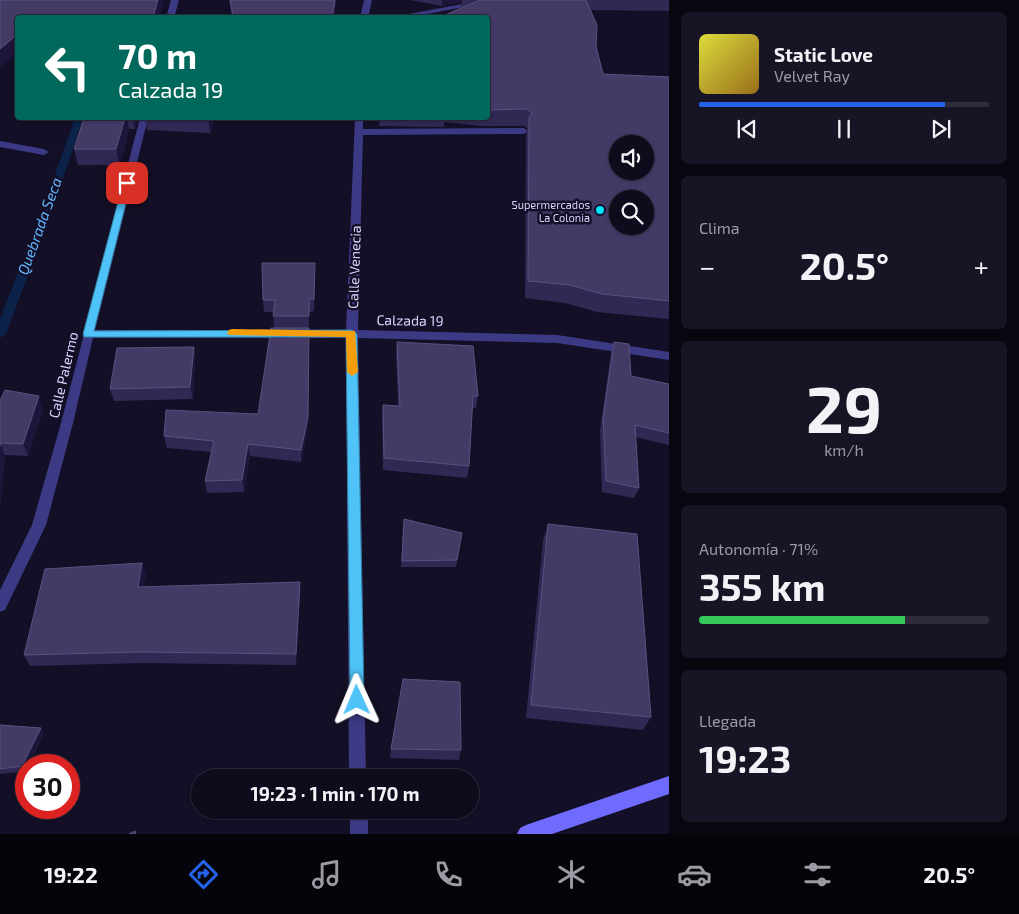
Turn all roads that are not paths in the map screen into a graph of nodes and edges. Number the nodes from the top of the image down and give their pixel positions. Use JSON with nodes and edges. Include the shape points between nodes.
{"nodes":[{"id":1,"x":175,"y":0,"type":"edge"},
{"id":2,"x":368,"y":0,"type":"edge"},
{"id":3,"x":497,"y":0,"type":"edge"},
{"id":4,"x":171,"y":15,"type":"edge"},
{"id":5,"x":365,"y":15,"type":"edge"},
{"id":6,"x":408,"y":15,"type":"edge"},
{"id":7,"x":143,"y":120,"type":"edge"},
{"id":8,"x":359,"y":120,"type":"edge"},
{"id":9,"x":524,"y":131,"type":"edge"},
{"id":10,"x":358,"y":132,"type":"junction"},
{"id":11,"x":0,"y":144,"type":"edge"},
{"id":12,"x":44,"y":152,"type":"dead end"},
{"id":13,"x":88,"y":334,"type":"junction"},
{"id":14,"x":352,"y":334,"type":"junction"},
{"id":15,"x":669,"y":356,"type":"edge"},
{"id":16,"x":0,"y":604,"type":"edge"},
{"id":17,"x":358,"y":769,"type":"edge"},
{"id":18,"x":669,"y":785,"type":"edge"},
{"id":19,"x":359,"y":819,"type":"edge"},
{"id":20,"x":359,"y":834,"type":"edge"},
{"id":21,"x":526,"y":834,"type":"edge"}],
"edges":[{"from":1,"to":4,"type":"street"},
{"from":2,"to":5,"type":"street"},
{"from":3,"to":6,"type":"street"},
{"from":7,"to":13,"type":"street","name":"Calle Palermo"},
{"from":8,"to":10,"type":"street","name":"Calle Venecia"},
{"from":9,"to":10,"type":"street"},
{"from":10,"to":14,"type":"street","name":"Calle Venecia"},
{"from":11,"to":12,"type":"street"},
{"from":13,"to":14,"type":"street","name":"Calzada 19"},
{"from":13,"to":16,"type":"street","name":"Calle Palermo","via":[[68,423],[39,525]]},
{"from":14,"to":15,"type":"street","name":"Calzada 19","via":[[557,339]]},
{"from":14,"to":17,"type":"street","name":"Calle Venecia"},
{"from":18,"to":21,"type":"street"},
{"from":19,"to":20,"type":"street"}]}
